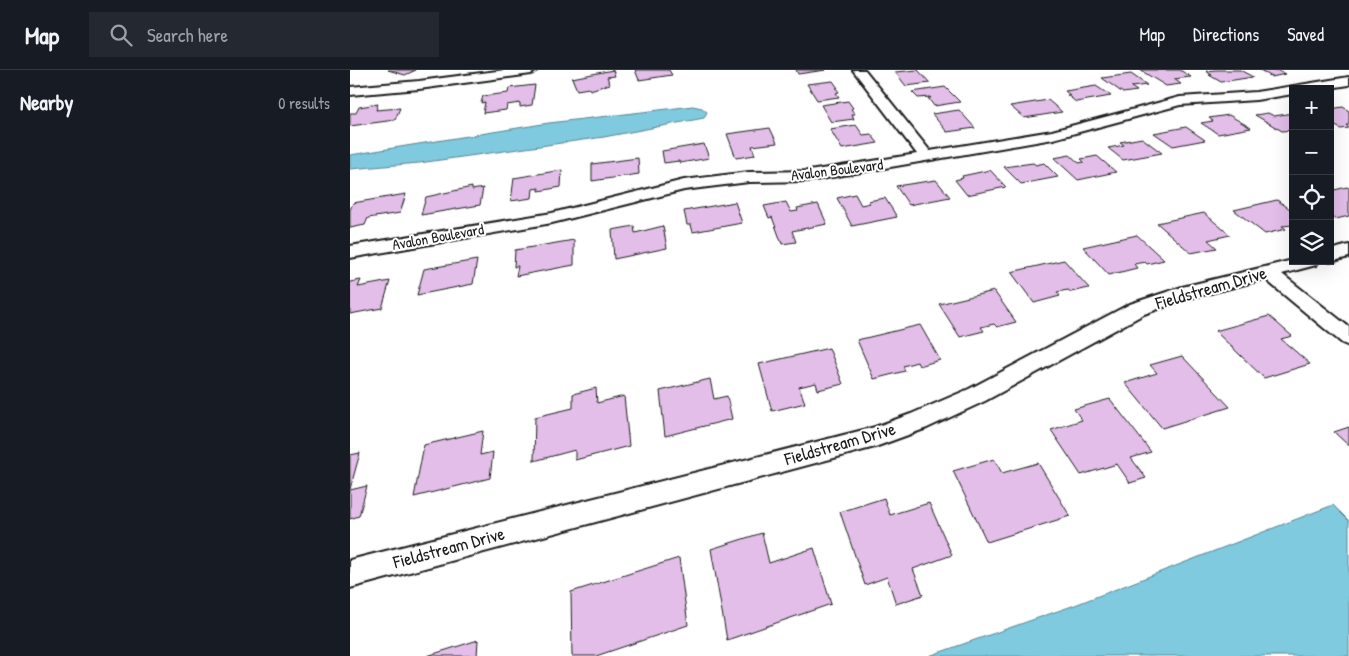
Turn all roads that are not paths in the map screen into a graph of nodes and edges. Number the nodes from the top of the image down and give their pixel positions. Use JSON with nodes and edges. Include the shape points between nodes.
{"nodes":[{"id":1,"x":531,"y":70,"type":"edge"},
{"id":2,"x":858,"y":70,"type":"edge"},
{"id":3,"x":473,"y":74,"type":"edge"},
{"id":4,"x":1349,"y":81,"type":"edge"},
{"id":5,"x":1324,"y":85,"type":"edge"},
{"id":6,"x":350,"y":90,"type":"edge"},
{"id":7,"x":1289,"y":91,"type":"edge"},
{"id":8,"x":927,"y":157,"type":"junction"},
{"id":9,"x":1349,"y":251,"type":"edge"},
{"id":10,"x":350,"y":252,"type":"edge"},
{"id":11,"x":1334,"y":255,"type":"edge"},
{"id":12,"x":1295,"y":265,"type":"edge"},
{"id":13,"x":1268,"y":272,"type":"junction"},
{"id":14,"x":1349,"y":338,"type":"edge"},
{"id":15,"x":350,"y":574,"type":"edge"}],
"edges":[{"from":1,"to":3,"type":"street"},
{"from":2,"to":8,"type":"street"},
{"from":3,"to":6,"type":"street"},
{"from":4,"to":5,"type":"street"},
{"from":7,"to":8,"type":"street","name":"Avalon Boulevard","via":[[1180,101],[1060,134]]},
{"from":8,"to":10,"type":"street","name":"Avalon Boulevard","via":[[809,176],[684,185],[552,218]]},
{"from":9,"to":11,"type":"street"},
{"from":12,"to":13,"type":"street","name":"Fieldstream Drive"},
{"from":13,"to":14,"type":"street"},
{"from":13,"to":15,"type":"street","name":"Fieldstream Drive","via":[[1137,309],[977,395],[876,437]]}]}
